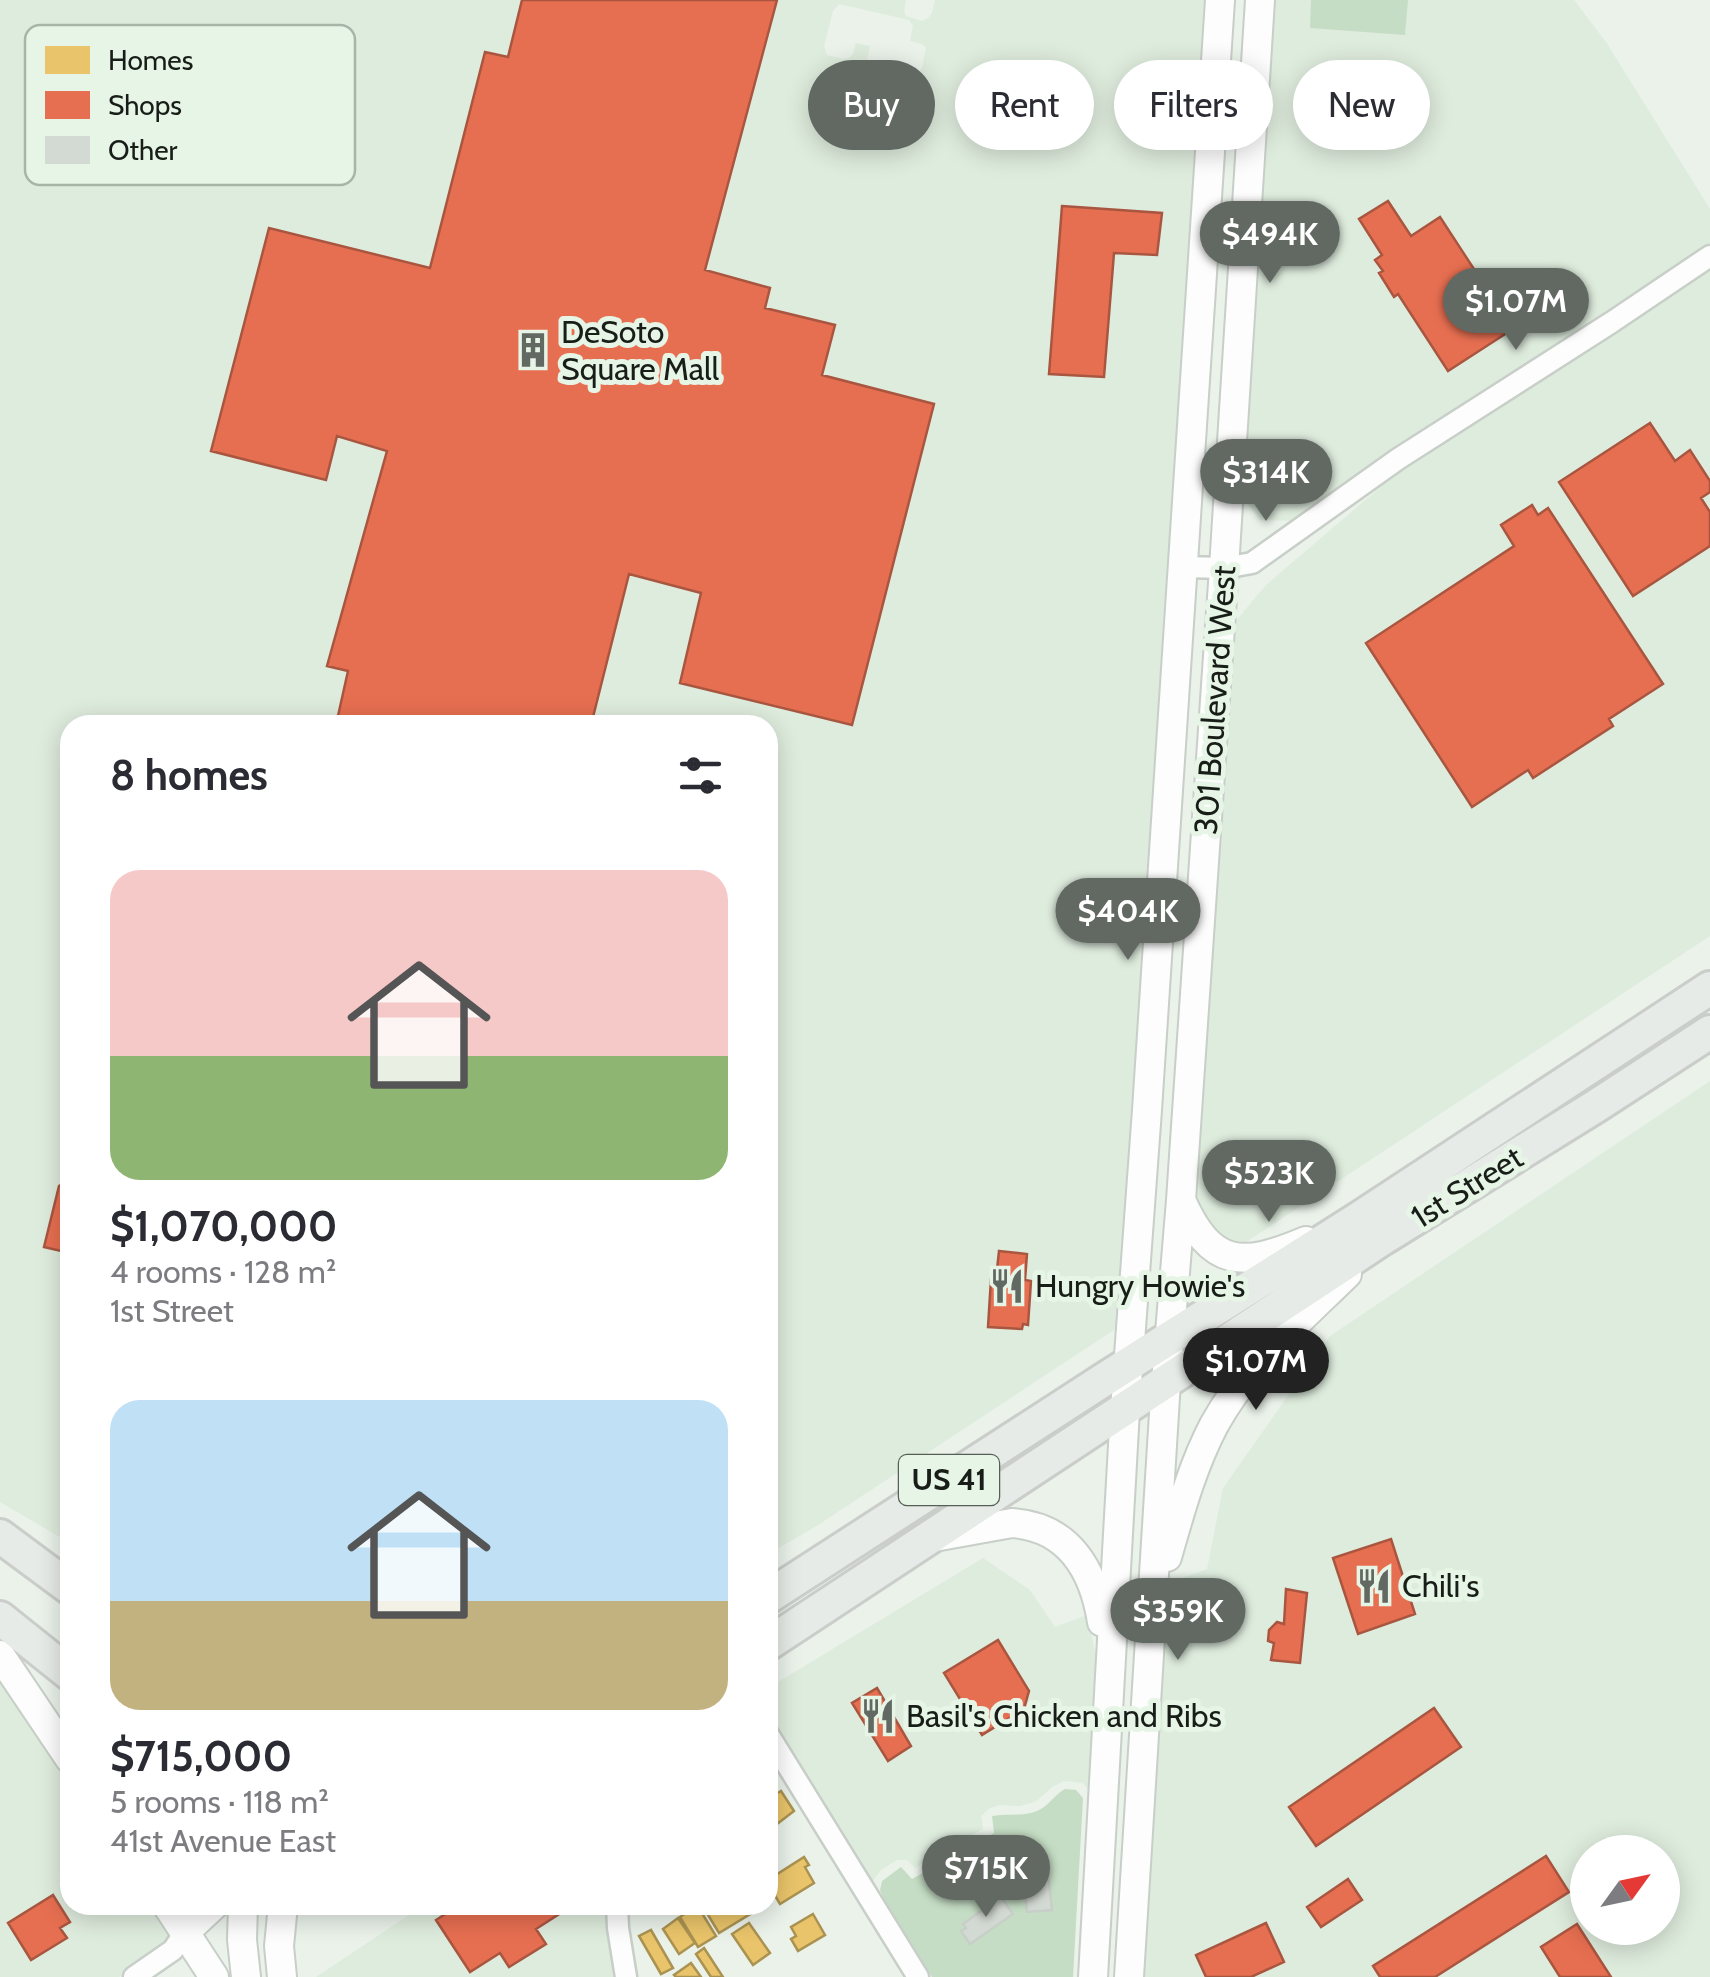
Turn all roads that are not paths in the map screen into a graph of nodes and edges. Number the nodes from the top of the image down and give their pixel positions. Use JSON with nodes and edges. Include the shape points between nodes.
{"nodes":[{"id":1,"x":1220,"y":0,"type":"edge"},
{"id":2,"x":1260,"y":0,"type":"edge"},
{"id":3,"x":1710,"y":256,"type":"edge"},
{"id":4,"x":1183,"y":567,"type":"junction"},
{"id":5,"x":1224,"y":568,"type":"junction"},
{"id":6,"x":1710,"y":988,"type":"edge"},
{"id":7,"x":1710,"y":1032,"type":"edge"},
{"id":8,"x":1181,"y":1200,"type":"junction"},
{"id":9,"x":1370,"y":1229,"type":"junction"},
{"id":10,"x":1169,"y":1339,"type":"junction"},
{"id":11,"x":1130,"y":1363,"type":"junction"},
{"id":12,"x":1166,"y":1381,"type":"junction"},
{"id":13,"x":1125,"y":1410,"type":"junction"},
{"id":14,"x":0,"y":1536,"type":"edge"},
{"id":15,"x":932,"y":1537,"type":"junction"},
{"id":16,"x":60,"y":1581,"type":"edge"},
{"id":17,"x":778,"y":1591,"type":"edge"},
{"id":18,"x":1153,"y":1601,"type":"junction"},
{"id":19,"x":0,"y":1618,"type":"edge"},
{"id":20,"x":778,"y":1637,"type":"edge"},
{"id":21,"x":0,"y":1655,"type":"edge"},
{"id":22,"x":60,"y":1666,"type":"edge"},
{"id":23,"x":1110,"y":1667,"type":"junction"},
{"id":24,"x":60,"y":1744,"type":"edge"},
{"id":25,"x":778,"y":1750,"type":"edge"},
{"id":26,"x":173,"y":1915,"type":"edge"},
{"id":27,"x":203,"y":1915,"type":"edge"},
{"id":28,"x":243,"y":1915,"type":"edge"},
{"id":29,"x":281,"y":1915,"type":"edge"},
{"id":30,"x":617,"y":1915,"type":"edge"},
{"id":31,"x":184,"y":1932,"type":"junction"},
{"id":32,"x":134,"y":1977,"type":"edge"},
{"id":33,"x":214,"y":1977,"type":"edge"},
{"id":34,"x":246,"y":1977,"type":"edge"},
{"id":35,"x":282,"y":1977,"type":"edge"},
{"id":36,"x":626,"y":1977,"type":"edge"},
{"id":37,"x":918,"y":1977,"type":"edge"},
{"id":38,"x":1093,"y":1977,"type":"edge"},
{"id":39,"x":1129,"y":1977,"type":"edge"}],
"edges":[{"from":1,"to":4,"type":"main road","name":"301 Boulevard West"},
{"from":2,"to":5,"type":"main road","name":"301 Boulevard West"},
{"from":3,"to":5,"type":"street","via":[[1398,459],[1252,563]]},
{"from":4,"to":5,"type":"street"},
{"from":4,"to":11,"type":"main road","name":"301 Boulevard West"},
{"from":5,"to":8,"type":"main road","name":"301 Boulevard West"},
{"from":6,"to":9,"type":"main road","name":"1st Street","number":"US 41"},
{"from":7,"to":9,"type":"main road","name":"1st Street","number":"US 41","via":[[1596,1106]]},
{"from":8,"to":9,"type":"main road","via":[[1205,1242],[1243,1258]]},
{"from":8,"to":10,"type":"main road","name":"301 Boulevard West"},
{"from":9,"to":10,"type":"main road","name":"1st Street","number":"US 41"},
{"from":9,"to":12,"type":"main road","name":"1st Street","number":"US 41"},
{"from":9,"to":18,"type":"main road","via":[[1215,1423],[1191,1476]]},
{"from":10,"to":11,"type":"main road","name":"1st Street","number":"US 41"},
{"from":10,"to":12,"type":"main road","name":"301 Boulevard West"},
{"from":11,"to":13,"type":"main road","name":"301 Boulevard West"},
{"from":11,"to":17,"type":"main road","number":"US 41"},
{"from":12,"to":13,"type":"main road","name":"1st Street","number":"US 41"},
{"from":12,"to":18,"type":"main road","name":"301 Boulevard West"},
{"from":13,"to":15,"type":"main road","number":"US 41"},
{"from":13,"to":23,"type":"main road","name":"301 Boulevard West"},
{"from":14,"to":16,"type":"main road"},
{"from":15,"to":20,"type":"main road","number":"US 41"},
{"from":15,"to":23,"type":"main road","via":[[1012,1523],[1064,1542],[1096,1591]]},
{"from":18,"to":39,"type":"main road"},
{"from":19,"to":22,"type":"main road"},
{"from":21,"to":24,"type":"main road"},
{"from":23,"to":38,"type":"main road"},
{"from":25,"to":37,"type":"street"},
{"from":26,"to":31,"type":"main road"},
{"from":27,"to":31,"type":"main road"},
{"from":28,"to":34,"type":"main road"},
{"from":29,"to":35,"type":"main road"},
{"from":30,"to":36,"type":"street"},
{"from":31,"to":32,"type":"street","via":[[174,1950]]},
{"from":31,"to":33,"type":"main road"}]}
